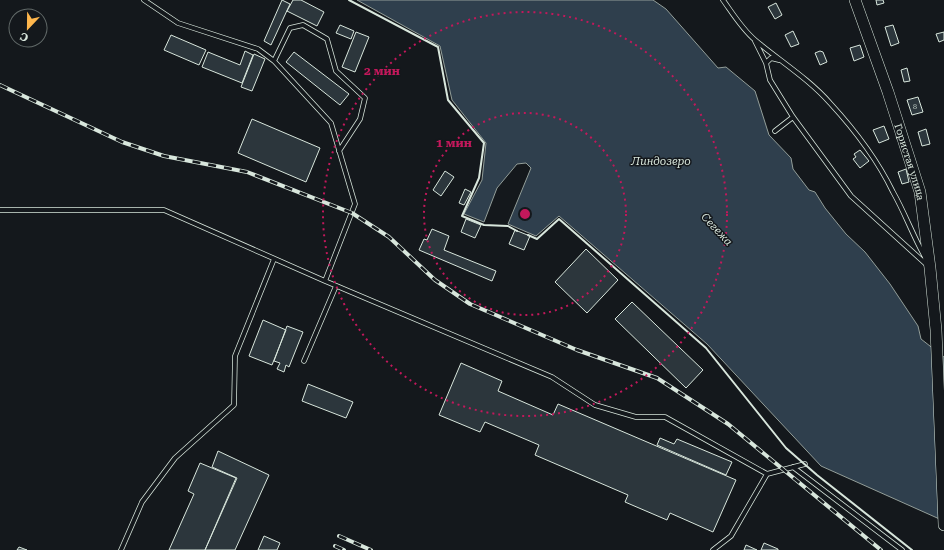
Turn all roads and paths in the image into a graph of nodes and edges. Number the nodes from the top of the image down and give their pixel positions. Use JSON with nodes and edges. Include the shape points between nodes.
{"nodes":[{"id":1,"x":144,"y":0,"type":"edge"},
{"id":2,"x":723,"y":0,"type":"edge"},
{"id":3,"x":856,"y":0,"type":"edge"},
{"id":4,"x":754,"y":39,"type":"junction"},
{"id":5,"x":782,"y":60,"type":"junction"},
{"id":6,"x":274,"y":61,"type":"junction"},
{"id":7,"x":766,"y":63,"type":"junction"},
{"id":8,"x":793,"y":116,"type":"junction"},
{"id":9,"x":775,"y":130,"type":"dead end"},
{"id":10,"x":339,"y":151,"type":"junction"},
{"id":11,"x":0,"y":210,"type":"edge"},
{"id":12,"x":274,"y":259,"type":"junction"},
{"id":13,"x":930,"y":268,"type":"junction"},
{"id":14,"x":325,"y":281,"type":"junction"},
{"id":15,"x":336,"y":286,"type":"junction"},
{"id":16,"x":304,"y":360,"type":"dead end"},
{"id":17,"x":805,"y":464,"type":"dead end"},
{"id":18,"x":794,"y":467,"type":"junction"},
{"id":19,"x":767,"y":474,"type":"junction"},
{"id":20,"x":944,"y":525,"type":"edge"},
{"id":21,"x":121,"y":550,"type":"edge"},
{"id":22,"x":712,"y":550,"type":"edge"},
{"id":23,"x":902,"y":550,"type":"edge"}],
"edges":[{"from":1,"to":6,"type":"lane","via":[[178,23],[258,49]]},
{"from":2,"to":4,"type":"lane","via":[[736,20]]},
{"from":3,"to":13,"type":"street","name":"Гористая улица","via":[[920,192]]},
{"from":4,"to":5,"type":"lane"},
{"from":4,"to":7,"type":"lane"},
{"from":5,"to":7,"type":"lane","via":[[771,58]]},
{"from":5,"to":13,"type":"lane","via":[[829,102],[877,164],[894,192],[910,231]]},
{"from":6,"to":10,"type":"lane","via":[[331,123]]},
{"from":6,"to":10,"type":"lane","via":[[290,28],[303,25],[327,39],[336,71],[366,98],[360,119]]},
{"from":7,"to":8,"type":"lane","via":[[770,80]]},
{"from":8,"to":9,"type":"lane"},
{"from":8,"to":13,"type":"lane","via":[[851,196]]},
{"from":10,"to":14,"type":"lane","via":[[355,204]]},
{"from":11,"to":12,"type":"lane","via":[[164,210]]},
{"from":12,"to":14,"type":"lane"},
{"from":12,"to":21,"type":"lane","via":[[235,356],[234,405],[175,458],[142,502]]},
{"from":13,"to":20,"type":"street","name":"Гористая улица","via":[[936,330]]},
{"from":14,"to":15,"type":"lane"},
{"from":15,"to":16,"type":"lane"},
{"from":15,"to":19,"type":"lane","via":[[552,377],[595,405],[636,417],[664,417]]},
{"from":17,"to":18,"type":"lane"},
{"from":18,"to":19,"type":"lane"},
{"from":18,"to":23,"type":"lane"},
{"from":19,"to":22,"type":"lane","via":[[730,536]]}]}
